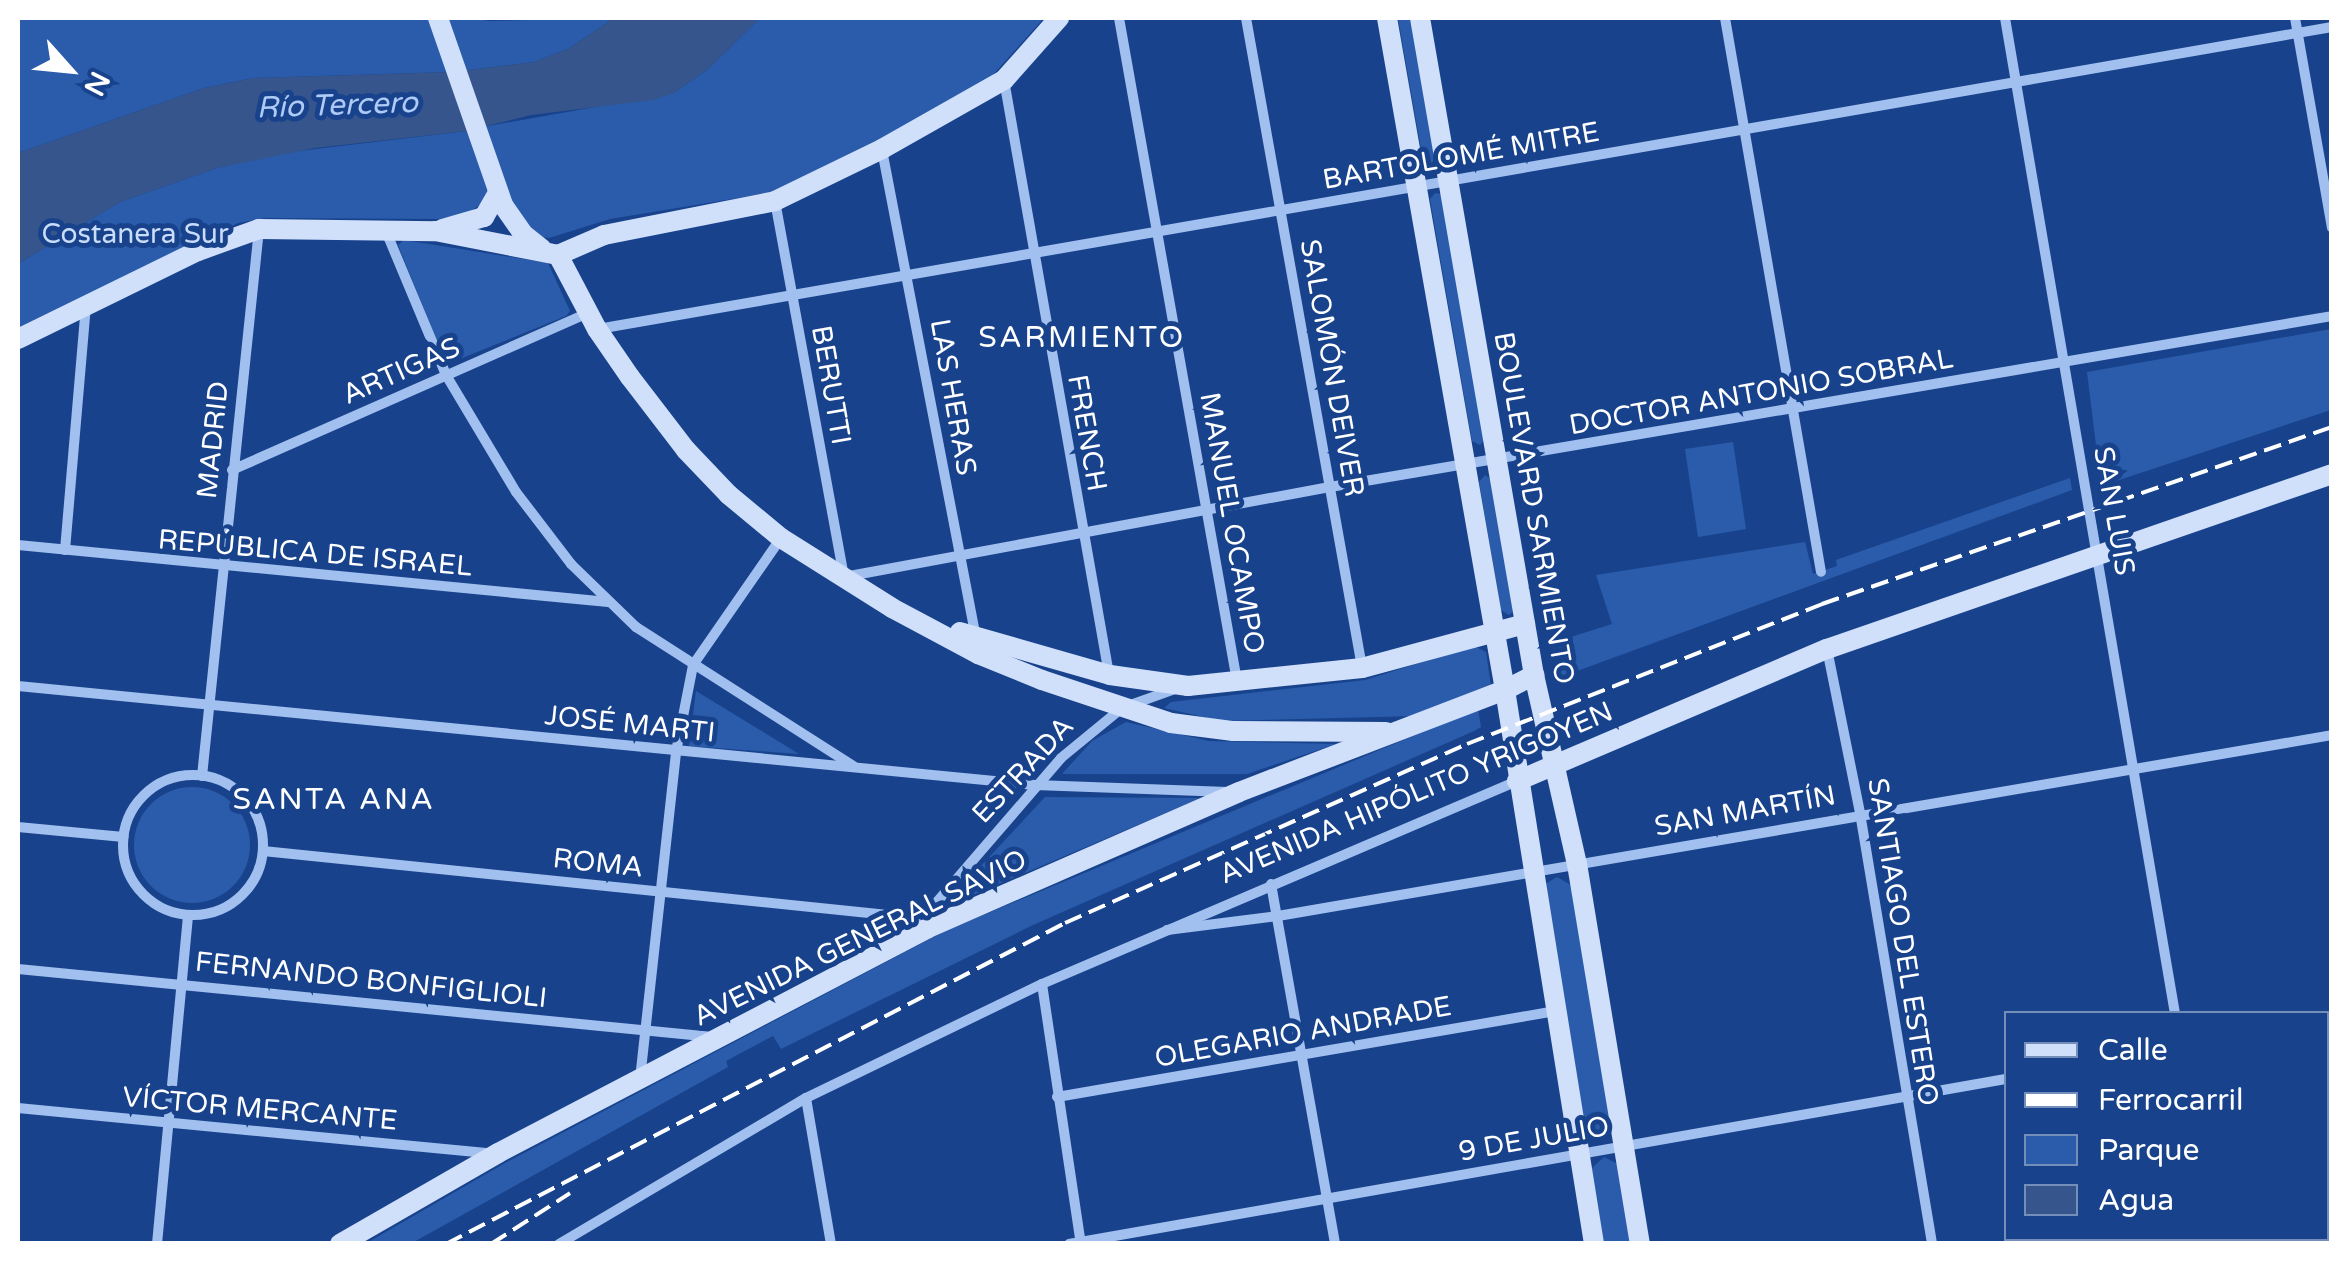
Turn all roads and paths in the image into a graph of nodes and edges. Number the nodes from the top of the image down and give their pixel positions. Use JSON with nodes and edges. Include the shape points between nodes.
{"nodes":[{"id":1,"x":438,"y":18,"type":"edge"},
{"id":2,"x":1058,"y":18,"type":"edge"},
{"id":3,"x":1118,"y":18,"type":"edge"},
{"id":4,"x":1246,"y":18,"type":"edge"},
{"id":5,"x":1386,"y":18,"type":"edge"},
{"id":6,"x":1420,"y":18,"type":"edge"},
{"id":7,"x":1724,"y":18,"type":"edge"},
{"id":8,"x":2005,"y":18,"type":"edge"},
{"id":9,"x":2295,"y":18,"type":"edge"},
{"id":10,"x":2332,"y":27,"type":"edge"},
{"id":11,"x":2298,"y":33,"type":"junction"},
{"id":12,"x":1004,"y":80,"type":"junction"},
{"id":13,"x":2016,"y":82,"type":"junction"},
{"id":14,"x":1745,"y":129,"type":"junction"},
{"id":15,"x":882,"y":149,"type":"junction"},
{"id":16,"x":1448,"y":181,"type":"junction"},
{"id":17,"x":496,"y":186,"type":"junction"},
{"id":18,"x":1416,"y":186,"type":"junction"},
{"id":19,"x":775,"y":201,"type":"junction"},
{"id":20,"x":1281,"y":210,"type":"junction"},
{"id":21,"x":259,"y":228,"type":"junction"},
{"id":22,"x":384,"y":228,"type":"junction"},
{"id":23,"x":2332,"y":228,"type":"edge"},
{"id":24,"x":435,"y":231,"type":"junction"},
{"id":25,"x":1160,"y":231,"type":"junction"},
{"id":26,"x":1034,"y":252,"type":"junction"},
{"id":27,"x":558,"y":256,"type":"junction"},
{"id":28,"x":908,"y":275,"type":"junction"},
{"id":29,"x":792,"y":296,"type":"junction"},
{"id":30,"x":86,"y":306,"type":"junction"},
{"id":31,"x":2332,"y":316,"type":"edge"},
{"id":32,"x":593,"y":321,"type":"junction"},
{"id":33,"x":18,"y":339,"type":"edge"},
{"id":34,"x":2066,"y":363,"type":"junction"},
{"id":35,"x":446,"y":375,"type":"junction"},
{"id":36,"x":1794,"y":410,"type":"junction"},
{"id":37,"x":1497,"y":459,"type":"junction"},
{"id":38,"x":1466,"y":464,"type":"junction"},
{"id":39,"x":232,"y":470,"type":"junction"},
{"id":40,"x":2332,"y":474,"type":"edge"},
{"id":41,"x":1330,"y":488,"type":"junction"},
{"id":42,"x":1206,"y":510,"type":"junction"},
{"id":43,"x":1082,"y":532,"type":"junction"},
{"id":44,"x":782,"y":538,"type":"junction"},
{"id":45,"x":18,"y":546,"type":"edge"},
{"id":46,"x":66,"y":550,"type":"junction"},
{"id":47,"x":2099,"y":553,"type":"junction"},
{"id":48,"x":958,"y":556,"type":"junction"},
{"id":49,"x":222,"y":568,"type":"junction"},
{"id":50,"x":1821,"y":572,"type":"dead end"},
{"id":51,"x":844,"y":576,"type":"junction"},
{"id":52,"x":608,"y":602,"type":"junction"},
{"id":53,"x":1525,"y":624,"type":"junction"},
{"id":54,"x":1494,"y":630,"type":"junction"},
{"id":55,"x":977,"y":646,"type":"junction"},
{"id":56,"x":1827,"y":649,"type":"junction"},
{"id":57,"x":693,"y":665,"type":"junction"},
{"id":58,"x":1362,"y":668,"type":"junction"},
{"id":59,"x":1110,"y":674,"type":"junction"},
{"id":60,"x":1534,"y":675,"type":"junction"},
{"id":61,"x":1237,"y":682,"type":"junction"},
{"id":62,"x":18,"y":686,"type":"edge"},
{"id":63,"x":1188,"y":686,"type":"junction"},
{"id":64,"x":1506,"y":690,"type":"junction"},
{"id":65,"x":209,"y":704,"type":"junction"},
{"id":66,"x":1122,"y":708,"type":"junction"},
{"id":67,"x":1398,"y":731,"type":"junction"},
{"id":68,"x":2332,"y":735,"type":"edge"},
{"id":69,"x":676,"y":752,"type":"junction"},
{"id":70,"x":1556,"y":763,"type":"junction"},
{"id":71,"x":856,"y":768,"type":"junction"},
{"id":72,"x":2134,"y":769,"type":"junction"},
{"id":73,"x":202,"y":776,"type":"junction"},
{"id":74,"x":1517,"y":780,"type":"junction"},
{"id":75,"x":1034,"y":785,"type":"junction"},
{"id":76,"x":1239,"y":792,"type":"junction"},
{"id":77,"x":1860,"y":813,"type":"junction"},
{"id":78,"x":18,"y":827,"type":"edge"},
{"id":79,"x":124,"y":836,"type":"junction"},
{"id":80,"x":262,"y":851,"type":"junction"},
{"id":81,"x":1577,"y":864,"type":"junction"},
{"id":82,"x":1533,"y":872,"type":"junction"},
{"id":83,"x":1271,"y":884,"type":"junction"},
{"id":84,"x":662,"y":892,"type":"junction"},
{"id":85,"x":188,"y":915,"type":"junction"},
{"id":86,"x":1278,"y":916,"type":"junction"},
{"id":87,"x":928,"y":928,"type":"junction"},
{"id":88,"x":1167,"y":930,"type":"junction"},
{"id":89,"x":18,"y":968,"type":"edge"},
{"id":90,"x":180,"y":983,"type":"junction"},
{"id":91,"x":1042,"y":984,"type":"junction"},
{"id":92,"x":1556,"y":1011,"type":"junction"},
{"id":93,"x":2174,"y":1011,"type":"edge"},
{"id":94,"x":645,"y":1031,"type":"junction"},
{"id":95,"x":719,"y":1038,"type":"junction"},
{"id":96,"x":1302,"y":1055,"type":"junction"},
{"id":97,"x":2004,"y":1079,"type":"edge"},
{"id":98,"x":640,"y":1080,"type":"junction"},
{"id":99,"x":1057,"y":1097,"type":"junction"},
{"id":100,"x":1905,"y":1097,"type":"junction"},
{"id":101,"x":806,"y":1098,"type":"junction"},
{"id":102,"x":18,"y":1108,"type":"edge"},
{"id":103,"x":167,"y":1124,"type":"junction"},
{"id":104,"x":1622,"y":1146,"type":"junction"},
{"id":105,"x":498,"y":1154,"type":"junction"},
{"id":106,"x":1580,"y":1155,"type":"junction"},
{"id":107,"x":1327,"y":1198,"type":"junction"},
{"id":108,"x":580,"y":1230,"type":"junction"},
{"id":109,"x":1077,"y":1243,"type":"edge"},
{"id":110,"x":157,"y":1244,"type":"edge"},
{"id":111,"x":340,"y":1244,"type":"edge"},
{"id":112,"x":559,"y":1244,"type":"edge"},
{"id":113,"x":582,"y":1244,"type":"edge"},
{"id":114,"x":830,"y":1244,"type":"edge"},
{"id":115,"x":1335,"y":1244,"type":"edge"},
{"id":116,"x":1594,"y":1244,"type":"edge"},
{"id":117,"x":1640,"y":1244,"type":"edge"},
{"id":118,"x":1932,"y":1244,"type":"edge"}],
"edges":[{"from":1,"to":17,"type":"main road"},
{"from":2,"to":12,"type":"main road"},
{"from":3,"to":25,"type":"street","name":"MANUEL OCAMPO"},
{"from":4,"to":20,"type":"street","name":"SALOMÓN DEIVER"},
{"from":5,"to":18,"type":"main road"},
{"from":6,"to":16,"type":"main road","name":"BOULEVARD SARMIENTO"},
{"from":7,"to":14,"type":"street"},
{"from":8,"to":13,"type":"street","name":"SAN LUIS"},
{"from":9,"to":11,"type":"street"},
{"from":10,"to":11,"type":"street","name":"BARTOLOMÉ MITRE"},
{"from":11,"to":13,"type":"street","name":"BARTOLOMÉ MITRE"},
{"from":11,"to":23,"type":"street"},
{"from":12,"to":15,"type":"main road"},
{"from":12,"to":26,"type":"street","name":"FRENCH"},
{"from":13,"to":14,"type":"street","name":"BARTOLOMÉ MITRE"},
{"from":13,"to":34,"type":"street","name":"SAN LUIS"},
{"from":14,"to":16,"type":"street","name":"BARTOLOMÉ MITRE"},
{"from":14,"to":36,"type":"street"},
{"from":15,"to":19,"type":"main road"},
{"from":15,"to":28,"type":"street","name":"LAS HERAS"},
{"from":16,"to":18,"type":"street","name":"BARTOLOMÉ MITRE"},
{"from":16,"to":37,"type":"main road","name":"BOULEVARD SARMIENTO"},
{"from":17,"to":24,"type":"main road","via":[[484,217]]},
{"from":17,"to":27,"type":"main road","via":[[523,234]]},
{"from":18,"to":20,"type":"street","name":"BARTOLOMÉ MITRE"},
{"from":18,"to":38,"type":"main road"},
{"from":19,"to":27,"type":"main road","via":[[616,233]]},
{"from":19,"to":29,"type":"street","name":"BERUTTI"},
{"from":20,"to":25,"type":"street","name":"BARTOLOMÉ MITRE"},
{"from":20,"to":41,"type":"street","name":"SALOMÓN DEIVER"},
{"from":21,"to":22,"type":"main road"},
{"from":21,"to":30,"type":"main road"},
{"from":21,"to":39,"type":"street","name":"MADRID"},
{"from":22,"to":24,"type":"main road"},
{"from":22,"to":35,"type":"street"},
{"from":24,"to":27,"type":"main road"},
{"from":25,"to":26,"type":"street","name":"BARTOLOMÉ MITRE"},
{"from":25,"to":42,"type":"street","name":"MANUEL OCAMPO"},
{"from":26,"to":28,"type":"street","name":"BARTOLOMÉ MITRE"},
{"from":26,"to":43,"type":"street","name":"FRENCH"},
{"from":27,"to":32,"type":"main road"},
{"from":28,"to":29,"type":"street","name":"BARTOLOMÉ MITRE"},
{"from":28,"to":48,"type":"street","name":"LAS HERAS"},
{"from":29,"to":32,"type":"street","name":"BARTOLOMÉ MITRE"},
{"from":29,"to":51,"type":"street","name":"BERUTTI"},
{"from":30,"to":33,"type":"main road"},
{"from":30,"to":46,"type":"street"},
{"from":31,"to":34,"type":"street","name":"DOCTOR ANTONIO SOBRAL"},
{"from":32,"to":35,"type":"street","name":"ARTIGAS"},
{"from":32,"to":44,"type":"main road","via":[[686,450]]},
{"from":34,"to":36,"type":"street","name":"DOCTOR ANTONIO SOBRAL"},
{"from":34,"to":47,"type":"street","name":"SAN LUIS"},
{"from":35,"to":39,"type":"street","name":"ARTIGAS"},
{"from":35,"to":52,"type":"street","via":[[536,519]]},
{"from":36,"to":37,"type":"street","name":"DOCTOR ANTONIO SOBRAL"},
{"from":36,"to":50,"type":"street"},
{"from":37,"to":38,"type":"street","name":"DOCTOR ANTONIO SOBRAL"},
{"from":37,"to":53,"type":"main road","name":"BOULEVARD SARMIENTO"},
{"from":38,"to":41,"type":"street","name":"DOCTOR ANTONIO SOBRAL"},
{"from":38,"to":54,"type":"main road"},
{"from":39,"to":49,"type":"street","name":"MADRID"},
{"from":40,"to":47,"type":"main road","name":"AVENIDA HIPÓLITO YRIGOYEN"},
{"from":41,"to":42,"type":"street","name":"DOCTOR ANTONIO SOBRAL"},
{"from":41,"to":58,"type":"street","name":"SALOMÓN DEIVER"},
{"from":42,"to":43,"type":"street","name":"DOCTOR ANTONIO SOBRAL"},
{"from":42,"to":61,"type":"street","name":"MANUEL OCAMPO"},
{"from":43,"to":48,"type":"street","name":"DOCTOR ANTONIO SOBRAL"},
{"from":43,"to":59,"type":"street","name":"FRENCH"},
{"from":44,"to":51,"type":"main road"},
{"from":44,"to":57,"type":"street"},
{"from":45,"to":46,"type":"street","name":"REPÚBLICA DE ISRAEL"},
{"from":46,"to":49,"type":"street","name":"REPÚBLICA DE ISRAEL"},
{"from":47,"to":56,"type":"main road","name":"AVENIDA HIPÓLITO YRIGOYEN"},
{"from":47,"to":72,"type":"street","name":"SAN LUIS"},
{"from":48,"to":51,"type":"street","name":"DOCTOR ANTONIO SOBRAL"},
{"from":48,"to":55,"type":"street","name":"LAS HERAS"},
{"from":49,"to":52,"type":"street","name":"REPÚBLICA DE ISRAEL"},
{"from":49,"to":65,"type":"street","name":"MADRID"},
{"from":51,"to":55,"type":"main road","via":[[892,608]]},
{"from":52,"to":57,"type":"street"},
{"from":53,"to":54,"type":"main road"},
{"from":53,"to":60,"type":"main road","name":"BOULEVARD SARMIENTO"},
{"from":54,"to":58,"type":"main road"},
{"from":54,"to":64,"type":"main road"},
{"from":55,"to":59,"type":"main road"},
{"from":55,"to":66,"type":"main road"},
{"from":56,"to":70,"type":"main road","name":"AVENIDA HIPÓLITO YRIGOYEN"},
{"from":56,"to":77,"type":"street","name":"SANTIAGO DEL ESTERO"},
{"from":57,"to":69,"type":"street"},
{"from":57,"to":71,"type":"street"},
{"from":58,"to":61,"type":"main road"},
{"from":59,"to":63,"type":"main road"},
{"from":60,"to":64,"type":"main road","name":"AVENIDA GENERAL SAVIO"},
{"from":60,"to":70,"type":"main road","name":"BOULEVARD SARMIENTO"},
{"from":61,"to":63,"type":"main road"},
{"from":62,"to":65,"type":"street","name":"JOSÉ MARTI"},
{"from":63,"to":66,"type":"street","name":"ESTRADA"},
{"from":64,"to":67,"type":"main road","name":"AVENIDA GENERAL SAVIO"},
{"from":64,"to":74,"type":"main road"},
{"from":65,"to":69,"type":"street","name":"JOSÉ MARTI"},
{"from":65,"to":73,"type":"street","name":"MADRID"},
{"from":66,"to":67,"type":"main road","via":[[1205,730]]},
{"from":66,"to":75,"type":"street","name":"ESTRADA"},
{"from":67,"to":76,"type":"main road","name":"AVENIDA GENERAL SAVIO"},
{"from":68,"to":72,"type":"street","name":"SAN MARTÍN"},
{"from":69,"to":71,"type":"street","name":"JOSÉ MARTI"},
{"from":69,"to":84,"type":"street"},
{"from":70,"to":74,"type":"main road","name":"AVENIDA HIPÓLITO YRIGOYEN"},
{"from":70,"to":81,"type":"main road","name":"BOULEVARD SARMIENTO"},
{"from":71,"to":75,"type":"street","name":"JOSÉ MARTI"},
{"from":72,"to":77,"type":"street","name":"SAN MARTÍN"},
{"from":72,"to":93,"type":"street","name":"SAN LUIS"},
{"from":73,"to":79,"type":"street","via":[[155,787],[132,811]]},
{"from":73,"to":80,"type":"street","via":[[242,796],[258,821]]},
{"from":74,"to":82,"type":"main road"},
{"from":74,"to":83,"type":"street","name":"AVENIDA HIPÓLITO YRIGOYEN"},
{"from":75,"to":76,"type":"street","name":"JOSÉ MARTI"},
{"from":75,"to":87,"type":"street","name":"ESTRADA","via":[[936,903]]},
{"from":76,"to":87,"type":"main road","name":"AVENIDA GENERAL SAVIO"},
{"from":77,"to":81,"type":"street","name":"SAN MARTÍN"},
{"from":77,"to":100,"type":"street","name":"SANTIAGO DEL ESTERO"},
{"from":78,"to":79,"type":"street"},
{"from":79,"to":85,"type":"street","via":[[125,860],[141,892],[170,912]]},
{"from":80,"to":84,"type":"street","name":"ROMA"},
{"from":80,"to":85,"type":"street","via":[[238,898]]},
{"from":81,"to":82,"type":"street","name":"SAN MARTÍN"},
{"from":81,"to":104,"type":"main road","name":"BOULEVARD SARMIENTO"},
{"from":82,"to":86,"type":"street","name":"SAN MARTÍN"},
{"from":82,"to":92,"type":"main road"},
{"from":83,"to":86,"type":"street"},
{"from":83,"to":88,"type":"street","name":"AVENIDA HIPÓLITO YRIGOYEN"},
{"from":84,"to":87,"type":"street","name":"ROMA","via":[[898,916]]},
{"from":84,"to":94,"type":"street"},
{"from":85,"to":90,"type":"street"},
{"from":86,"to":88,"type":"street","name":"SAN MARTÍN"},
{"from":86,"to":96,"type":"street"},
{"from":87,"to":95,"type":"main road","name":"AVENIDA GENERAL SAVIO"},
{"from":88,"to":91,"type":"street","name":"AVENIDA HIPÓLITO YRIGOYEN"},
{"from":89,"to":90,"type":"street","name":"FERNANDO BONFIGLIOLI"},
{"from":90,"to":94,"type":"street","name":"FERNANDO BONFIGLIOLI"},
{"from":90,"to":103,"type":"street"},
{"from":91,"to":99,"type":"street"},
{"from":91,"to":101,"type":"street","name":"AVENIDA HIPÓLITO YRIGOYEN"},
{"from":92,"to":96,"type":"street","name":"OLEGARIO ANDRADE"},
{"from":92,"to":106,"type":"main road"},
{"from":94,"to":95,"type":"street","name":"FERNANDO BONFIGLIOLI"},
{"from":94,"to":98,"type":"street"},
{"from":95,"to":98,"type":"main road","name":"AVENIDA GENERAL SAVIO"},
{"from":96,"to":99,"type":"street","name":"OLEGARIO ANDRADE"},
{"from":96,"to":107,"type":"street"},
{"from":97,"to":100,"type":"street","name":"9 DE JULIO"},
{"from":98,"to":105,"type":"main road","name":"AVENIDA GENERAL SAVIO"},
{"from":99,"to":109,"type":"street"},
{"from":100,"to":104,"type":"street","name":"9 DE JULIO"},
{"from":100,"to":118,"type":"street","name":"SANTIAGO DEL ESTERO"},
{"from":101,"to":108,"type":"street","name":"AVENIDA HIPÓLITO YRIGOYEN"},
{"from":101,"to":114,"type":"street"},
{"from":102,"to":103,"type":"street","name":"VÍCTOR MERCANTE"},
{"from":103,"to":105,"type":"street","name":"VÍCTOR MERCANTE"},
{"from":103,"to":110,"type":"street"},
{"from":104,"to":106,"type":"street","name":"9 DE JULIO"},
{"from":104,"to":117,"type":"main road","name":"BOULEVARD SARMIENTO"},
{"from":105,"to":111,"type":"main road","name":"AVENIDA GENERAL SAVIO"},
{"from":106,"to":107,"type":"street","name":"9 DE JULIO"},
{"from":106,"to":116,"type":"main road"},
{"from":107,"to":109,"type":"street","name":"9 DE JULIO"},
{"from":107,"to":115,"type":"street"},
{"from":108,"to":112,"type":"street","name":"AVENIDA HIPÓLITO YRIGOYEN"},
{"from":108,"to":113,"type":"street"}]}
